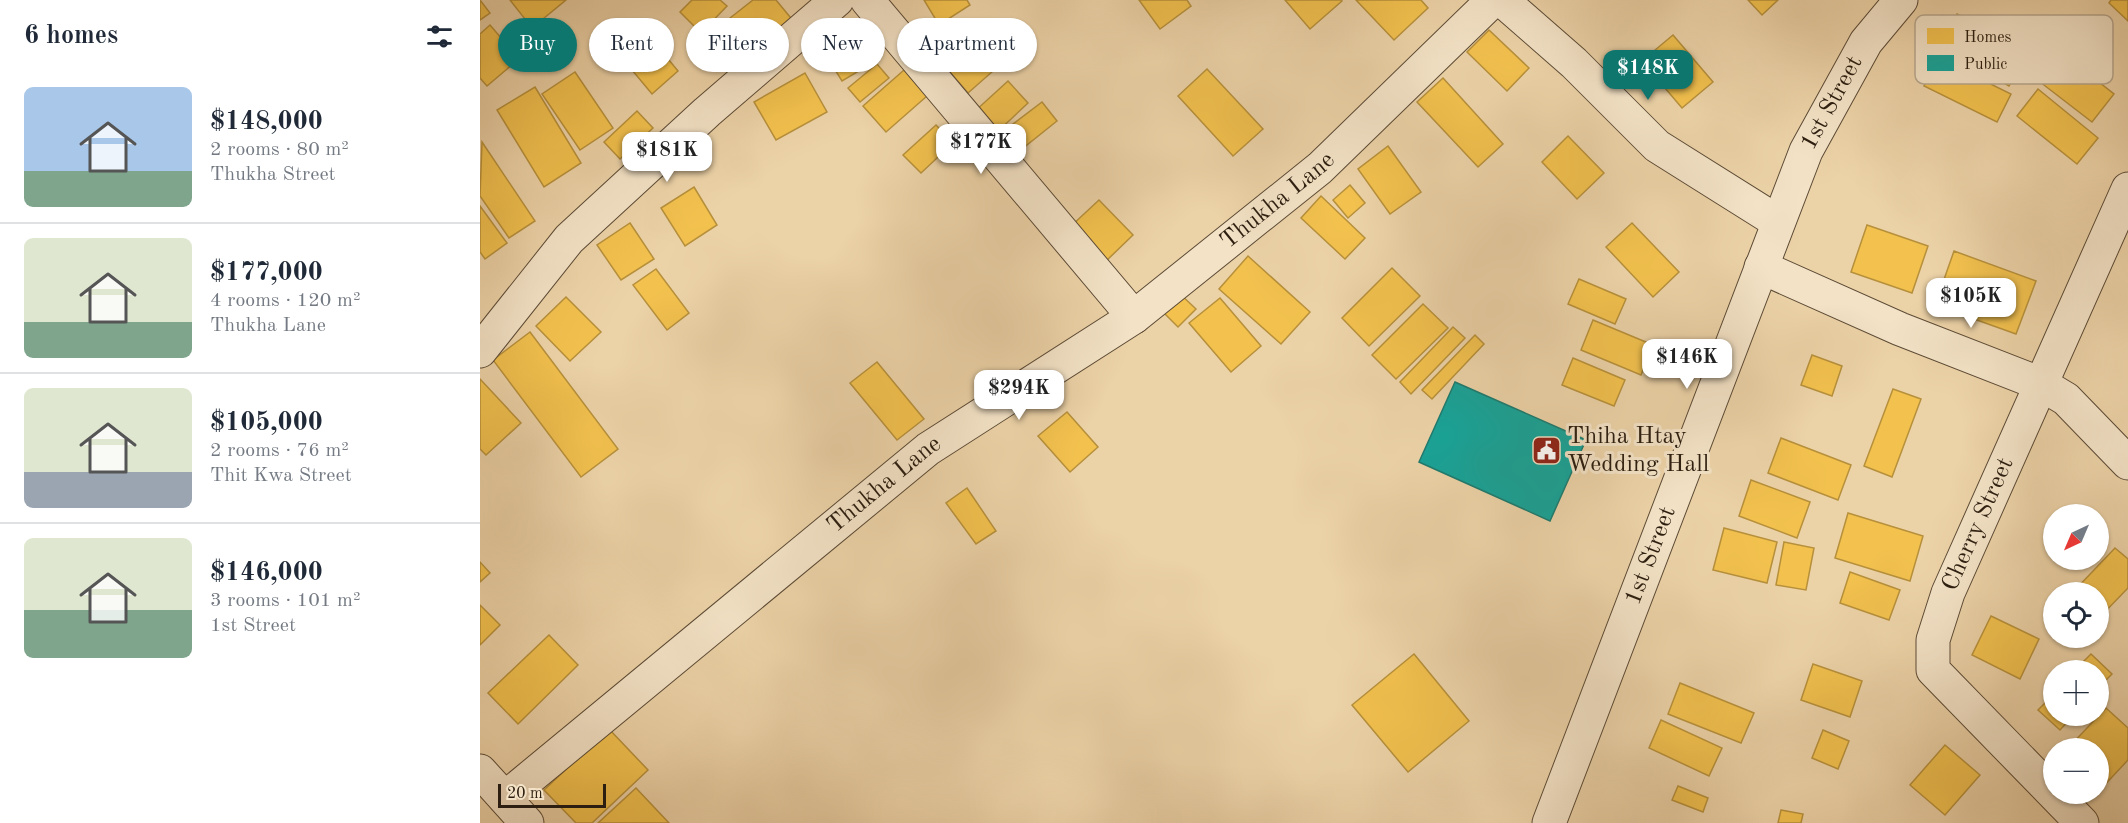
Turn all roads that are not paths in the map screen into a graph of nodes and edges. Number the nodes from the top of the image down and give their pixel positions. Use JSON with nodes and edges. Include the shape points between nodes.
{"nodes":[{"id":1,"x":837,"y":0,"type":"edge"},
{"id":2,"x":867,"y":0,"type":"edge"},
{"id":3,"x":1493,"y":0,"type":"edge"},
{"id":4,"x":1502,"y":0,"type":"edge"},
{"id":5,"x":1901,"y":0,"type":"edge"},
{"id":6,"x":2128,"y":189,"type":"edge"},
{"id":7,"x":1778,"y":222,"type":"junction"},
{"id":8,"x":1761,"y":267,"type":"junction"},
{"id":9,"x":1134,"y":317,"type":"junction"},
{"id":10,"x":480,"y":351,"type":"edge"},
{"id":11,"x":2041,"y":384,"type":"junction"},
{"id":12,"x":2128,"y":463,"type":"edge"},
{"id":13,"x":480,"y":771,"type":"edge"},
{"id":14,"x":505,"y":798,"type":"junction"},
{"id":15,"x":527,"y":823,"type":"edge"},
{"id":16,"x":1550,"y":823,"type":"edge"},
{"id":17,"x":2082,"y":823,"type":"edge"}],
"edges":[{"from":1,"to":10,"type":"street","via":[[568,239]]},
{"from":2,"to":9,"type":"street"},
{"from":3,"to":9,"type":"street","name":"Thukha Lane","via":[[1320,168]]},
{"from":4,"to":7,"type":"street","via":[[1574,63],[1657,146]]},
{"from":5,"to":7,"type":"street","name":"1st Street","via":[[1866,42],[1806,151]]},
{"from":6,"to":11,"type":"street","name":"Cherry Street"},
{"from":7,"to":8,"type":"street","name":"1st Street"},
{"from":8,"to":11,"type":"street","via":[[1900,329]]},
{"from":8,"to":16,"type":"street","name":"1st Street"},
{"from":9,"to":14,"type":"street","name":"Thukha Lane","via":[[928,449]]},
{"from":11,"to":12,"type":"street","via":[[2066,399]]},
{"from":11,"to":17,"type":"street","name":"Cherry Street","via":[[1948,593],[1933,639],[1933,670]]},
{"from":13,"to":14,"type":"street"},
{"from":14,"to":15,"type":"street"}]}
